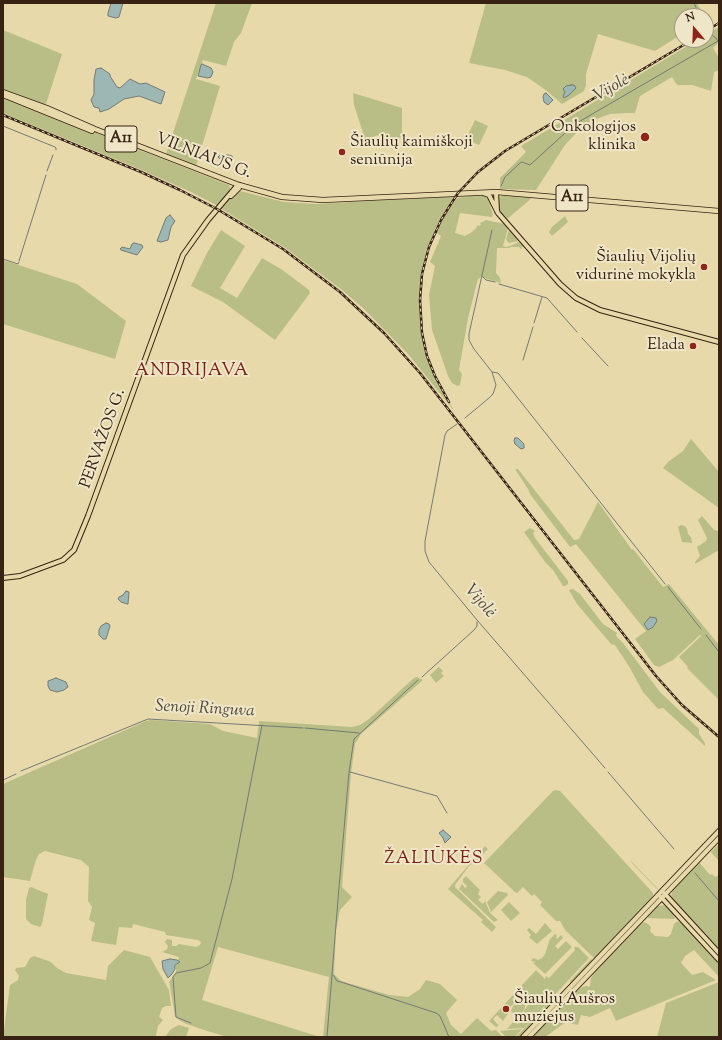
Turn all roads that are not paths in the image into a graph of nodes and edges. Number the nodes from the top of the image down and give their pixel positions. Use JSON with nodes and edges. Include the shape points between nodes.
{"nodes":[{"id":1,"x":3,"y":92,"type":"edge"},
{"id":2,"x":3,"y":95,"type":"edge"},
{"id":3,"x":238,"y":187,"type":"junction"},
{"id":4,"x":479,"y":192,"type":"junction"},
{"id":5,"x":496,"y":192,"type":"junction"},
{"id":6,"x":719,"y":211,"type":"edge"},
{"id":7,"x":498,"y":213,"type":"junction"},
{"id":8,"x":719,"y":342,"type":"edge"},
{"id":9,"x":3,"y":578,"type":"edge"},
{"id":10,"x":719,"y":831,"type":"edge"},
{"id":11,"x":719,"y":838,"type":"edge"},
{"id":12,"x":664,"y":893,"type":"junction"},
{"id":13,"x":660,"y":896,"type":"junction"},
{"id":14,"x":719,"y":952,"type":"edge"},
{"id":15,"x":719,"y":960,"type":"edge"},
{"id":16,"x":540,"y":1023,"type":"junction"},
{"id":17,"x":523,"y":1037,"type":"edge"},
{"id":18,"x":529,"y":1037,"type":"edge"}],
"edges":[{"from":1,"to":3,"type":"highway","name":"VILNIAUS G.","number":"A11"},
{"from":2,"to":3,"type":"highway","name":"VILNIAUS G.","number":"A11"},
{"from":3,"to":4,"type":"highway","name":"VILNIAUS G.","number":"A11","via":[[299,200]]},
{"from":3,"to":9,"type":"main road","name":"PERVAŽOS G.","via":[[208,220],[183,255],[77,546],[62,560],[24,575]]},
{"from":4,"to":5,"type":"highway","name":"VILNIAUS G.","number":"A11"},
{"from":4,"to":7,"type":"main road","via":[[489,195]]},
{"from":5,"to":6,"type":"highway","name":"VILNIAUS G.","number":"A11"},
{"from":5,"to":7,"type":"main road"},
{"from":7,"to":8,"type":"main road","via":[[564,288],[576,298],[610,313]]},
{"from":10,"to":12,"type":"main road"},
{"from":11,"to":12,"type":"main road"},
{"from":12,"to":13,"type":"main road"},
{"from":12,"to":14,"type":"main road"},
{"from":13,"to":15,"type":"main road"},
{"from":13,"to":16,"type":"main road"},
{"from":16,"to":17,"type":"main road"},
{"from":16,"to":18,"type":"main road"}]}
